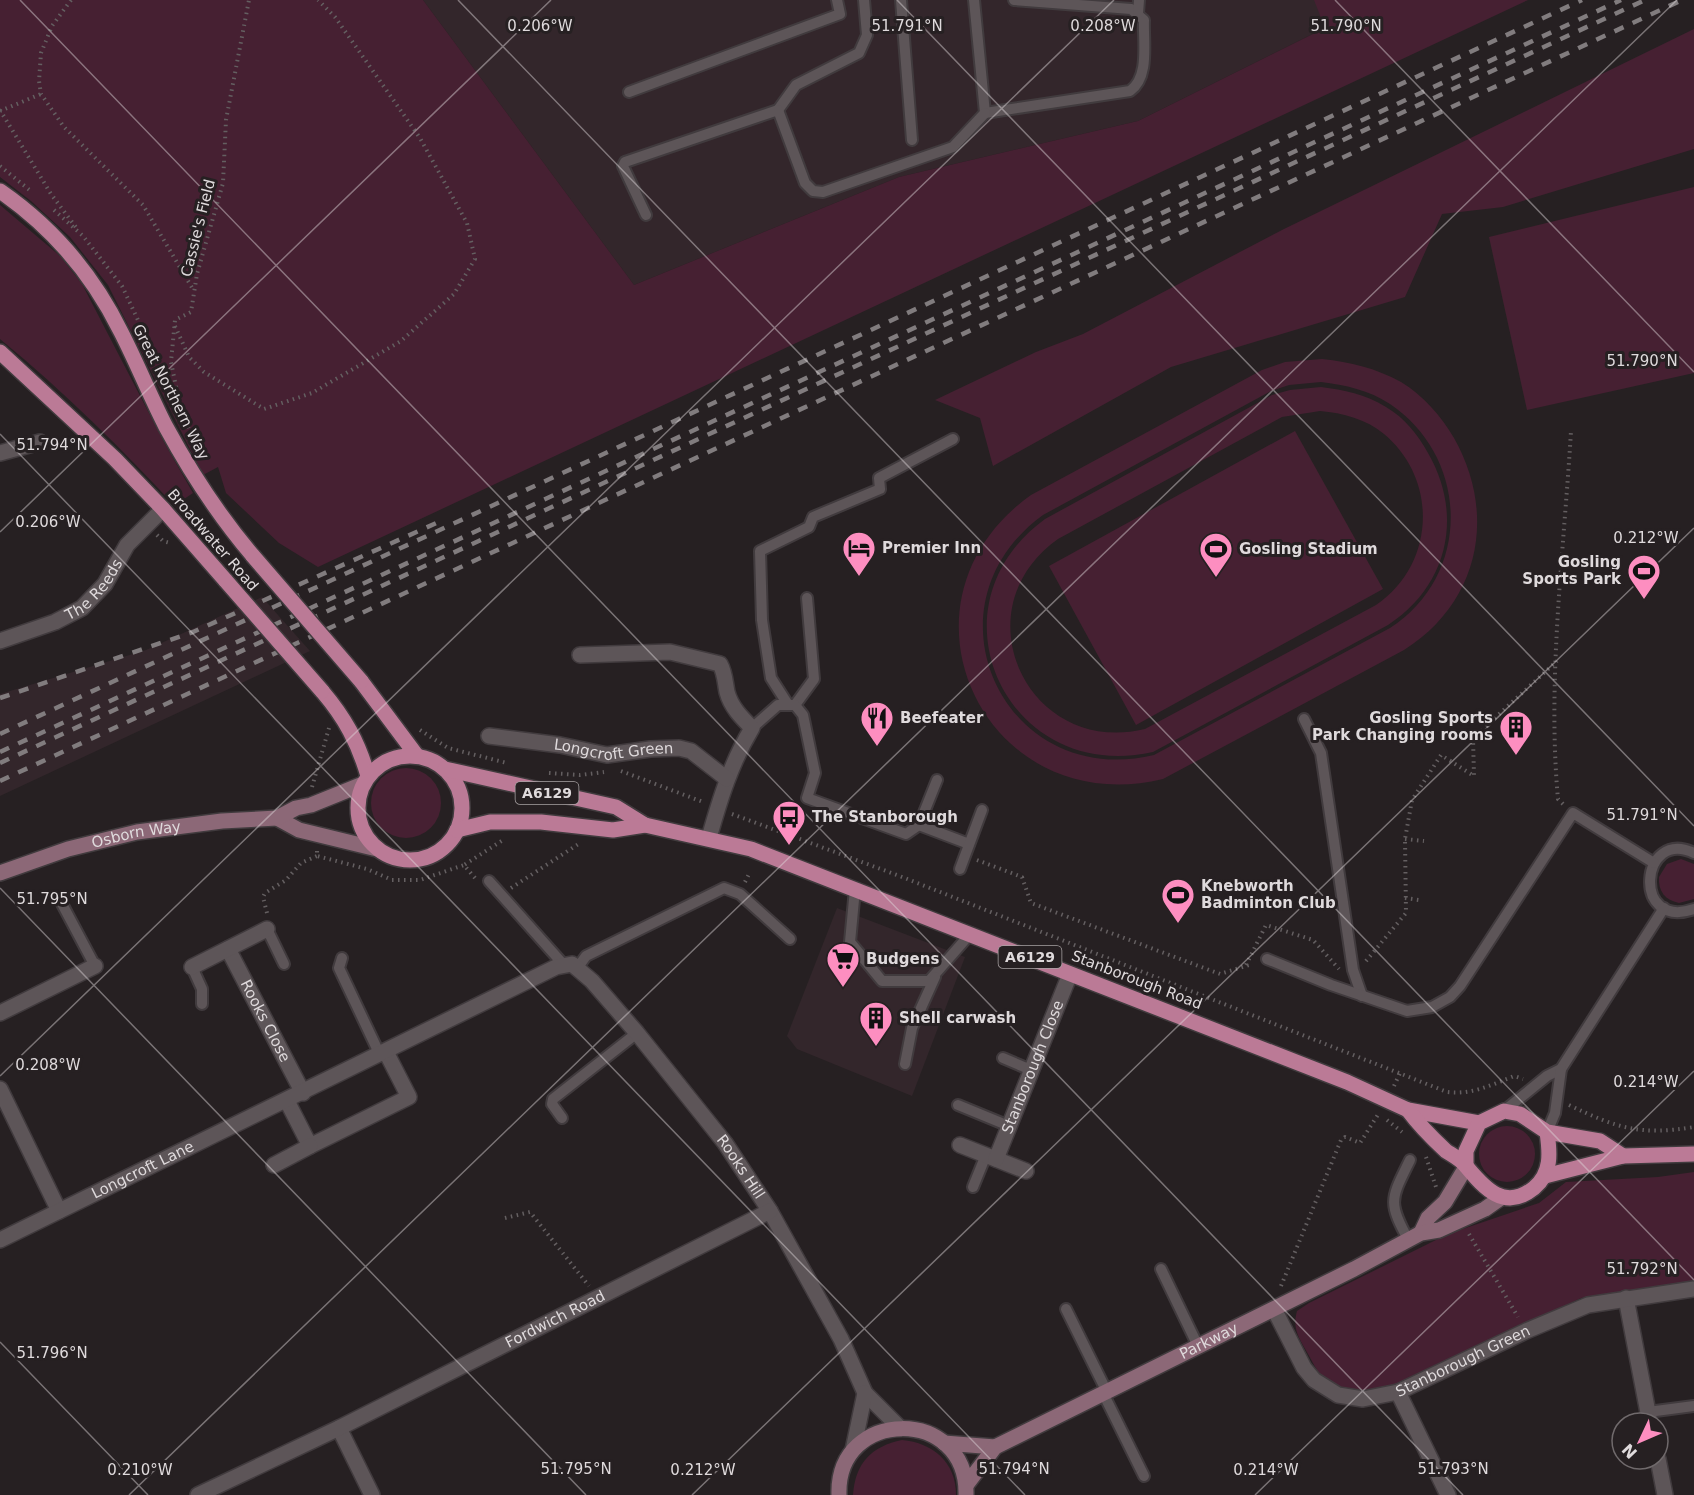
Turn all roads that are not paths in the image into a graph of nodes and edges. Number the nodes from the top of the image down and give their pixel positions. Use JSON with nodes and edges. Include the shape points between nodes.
{"nodes":[{"id":1,"x":837,"y":0,"type":"edge"},
{"id":2,"x":864,"y":0,"type":"edge"},
{"id":3,"x":901,"y":0,"type":"edge"},
{"id":4,"x":974,"y":0,"type":"edge"},
{"id":5,"x":1014,"y":0,"type":"edge"},
{"id":6,"x":1139,"y":0,"type":"edge"},
{"id":7,"x":1138,"y":13,"type":"junction"},
{"id":8,"x":629,"y":92,"type":"dead end"},
{"id":9,"x":778,"y":110,"type":"junction"},
{"id":10,"x":985,"y":113,"type":"junction"},
{"id":11,"x":912,"y":140,"type":"dead end"},
{"id":12,"x":0,"y":191,"type":"edge"},
{"id":13,"x":646,"y":214,"type":"dead end"},
{"id":14,"x":0,"y":352,"type":"edge"},
{"id":15,"x":953,"y":439,"type":"dead end"},
{"id":16,"x":40,"y":442,"type":"dead end"},
{"id":17,"x":0,"y":453,"type":"edge"},
{"id":18,"x":163,"y":509,"type":"junction"},
{"id":19,"x":807,"y":597,"type":"dead end"},
{"id":20,"x":0,"y":641,"type":"edge"},
{"id":21,"x":580,"y":655,"type":"dead end"},
{"id":22,"x":791,"y":704,"type":"junction"},
{"id":23,"x":1304,"y":719,"type":"dead end"},
{"id":24,"x":752,"y":728,"type":"junction"},
{"id":25,"x":489,"y":736,"type":"dead end"},
{"id":26,"x":417,"y":756,"type":"junction"},
{"id":27,"x":445,"y":769,"type":"junction"},
{"id":28,"x":727,"y":779,"type":"junction"},
{"id":29,"x":365,"y":780,"type":"junction"},
{"id":30,"x":937,"y":780,"type":"dead end"},
{"id":31,"x":982,"y":810,"type":"dead end"},
{"id":32,"x":277,"y":818,"type":"junction"},
{"id":33,"x":645,"y":825,"type":"junction"},
{"id":34,"x":919,"y":825,"type":"junction"},
{"id":35,"x":457,"y":830,"type":"junction"},
{"id":36,"x":709,"y":838,"type":"junction"},
{"id":37,"x":969,"y":844,"type":"junction"},
{"id":38,"x":377,"y":849,"type":"junction"},
{"id":39,"x":1694,"y":853,"type":"edge"},
{"id":40,"x":1654,"y":863,"type":"junction"},
{"id":41,"x":960,"y":869,"type":"dead end"},
{"id":42,"x":0,"y":873,"type":"edge"},
{"id":43,"x":484,"y":881,"type":"road end"},
{"id":44,"x":855,"y":889,"type":"junction"},
{"id":45,"x":60,"y":900,"type":"dead end"},
{"id":46,"x":1664,"y":908,"type":"junction"},
{"id":47,"x":1694,"y":909,"type":"edge"},
{"id":48,"x":267,"y":929,"type":"joint"},
{"id":49,"x":971,"y":933,"type":"junction"},
{"id":50,"x":790,"y":939,"type":"dead end"},
{"id":51,"x":228,"y":949,"type":"junction"},
{"id":52,"x":342,"y":958,"type":"dead end"},
{"id":53,"x":1267,"y":959,"type":"road end"},
{"id":54,"x":284,"y":964,"type":"dead end"},
{"id":55,"x":570,"y":965,"type":"junction"},
{"id":56,"x":95,"y":966,"type":"joint"},
{"id":57,"x":192,"y":967,"type":"joint"},
{"id":58,"x":938,"y":971,"type":"junction"},
{"id":59,"x":1070,"y":974,"type":"junction"},
{"id":60,"x":1362,"y":996,"type":"junction"},
{"id":61,"x":202,"y":1004,"type":"dead end"},
{"id":62,"x":0,"y":1013,"type":"edge"},
{"id":63,"x":637,"y":1033,"type":"junction"},
{"id":64,"x":383,"y":1054,"type":"junction"},
{"id":65,"x":1003,"y":1058,"type":"dead end"},
{"id":66,"x":905,"y":1064,"type":"dead end"},
{"id":67,"x":1561,"y":1069,"type":"junction"},
{"id":68,"x":1031,"y":1070,"type":"junction"},
{"id":69,"x":0,"y":1089,"type":"edge"},
{"id":70,"x":303,"y":1093,"type":"junction"},
{"id":71,"x":287,"y":1101,"type":"junction"},
{"id":72,"x":958,"y":1105,"type":"dead end"},
{"id":73,"x":1408,"y":1110,"type":"junction"},
{"id":74,"x":1504,"y":1112,"type":"junction"},
{"id":75,"x":562,"y":1118,"type":"dead end"},
{"id":76,"x":1479,"y":1123,"type":"junction"},
{"id":77,"x":1009,"y":1126,"type":"junction"},
{"id":78,"x":1547,"y":1132,"type":"junction"},
{"id":79,"x":960,"y":1145,"type":"dead end"},
{"id":80,"x":310,"y":1146,"type":"junction"},
{"id":81,"x":1694,"y":1154,"type":"edge"},
{"id":82,"x":1623,"y":1156,"type":"junction"},
{"id":83,"x":991,"y":1157,"type":"junction"},
{"id":84,"x":1410,"y":1160,"type":"dead end"},
{"id":85,"x":274,"y":1165,"type":"dead end"},
{"id":86,"x":1466,"y":1167,"type":"junction"},
{"id":87,"x":1026,"y":1171,"type":"dead end"},
{"id":88,"x":1545,"y":1176,"type":"junction"},
{"id":89,"x":973,"y":1187,"type":"dead end"},
{"id":90,"x":1502,"y":1197,"type":"junction"},
{"id":91,"x":59,"y":1211,"type":"junction"},
{"id":92,"x":770,"y":1211,"type":"junction"},
{"id":93,"x":1415,"y":1237,"type":"junction"},
{"id":94,"x":0,"y":1240,"type":"edge"},
{"id":95,"x":1161,"y":1269,"type":"dead end"},
{"id":96,"x":1694,"y":1289,"type":"edge"},
{"id":97,"x":1626,"y":1298,"type":"junction"},
{"id":98,"x":1274,"y":1308,"type":"junction"},
{"id":99,"x":1066,"y":1309,"type":"dead end"},
{"id":100,"x":1198,"y":1346,"type":"junction"},
{"id":101,"x":1105,"y":1392,"type":"junction"},
{"id":102,"x":1398,"y":1392,"type":"junction"},
{"id":103,"x":865,"y":1393,"type":"junction"},
{"id":104,"x":1694,"y":1406,"type":"edge"},
{"id":105,"x":1648,"y":1411,"type":"edge"},
{"id":106,"x":1670,"y":1412,"type":"edge"},
{"id":107,"x":339,"y":1428,"type":"junction"},
{"id":108,"x":900,"y":1428,"type":"junction"},
{"id":109,"x":944,"y":1443,"type":"junction"},
{"id":110,"x":995,"y":1447,"type":"junction"},
{"id":111,"x":853,"y":1450,"type":"junction"},
{"id":112,"x":1660,"y":1471,"type":"edge"},
{"id":113,"x":1144,"y":1476,"type":"dead end"},
{"id":114,"x":967,"y":1490,"type":"edge"},
{"id":115,"x":198,"y":1495,"type":"edge"},
{"id":116,"x":372,"y":1495,"type":"edge"},
{"id":117,"x":839,"y":1495,"type":"edge"},
{"id":118,"x":1448,"y":1495,"type":"edge"},
{"id":119,"x":1665,"y":1495,"type":"edge"}],
"edges":[{"from":1,"to":8,"type":"lane","via":[[840,14]]},
{"from":2,"to":9,"type":"lane","via":[[867,34],[859,53],[796,85]]},
{"from":3,"to":11,"type":"lane"},
{"from":4,"to":10,"type":"lane"},
{"from":5,"to":7,"type":"lane","via":[[1131,9]]},
{"from":6,"to":7,"type":"lane"},
{"from":7,"to":10,"type":"lane","via":[[1144,20],[1142,77],[1130,91]]},
{"from":9,"to":10,"type":"lane","via":[[805,183],[813,191],[823,192],[953,147]]},
{"from":9,"to":13,"type":"lane","via":[[625,162],[623,166]]},
{"from":12,"to":26,"type":"main road","name":"Great Northern Way","bridge":true,"via":[[38,221],[90,278],[121,331],[196,482]]},
{"from":14,"to":18,"type":"main road","name":"Broadwater Road"},
{"from":15,"to":22,"type":"lane","via":[[879,478],[880,489],[813,517],[809,527],[760,551],[762,620],[771,678]]},
{"from":16,"to":17,"type":"street"},
{"from":18,"to":20,"type":"street","name":"The Reeds","via":[[127,545],[105,584],[82,608]]},
{"from":18,"to":29,"type":"main road","name":"Broadwater Road","bridge":true,"via":[[349,726],[359,745]]},
{"from":19,"to":22,"type":"lane","via":[[814,679]]},
{"from":21,"to":24,"type":"street","via":[[670,652],[694,660],[714,661],[724,670],[736,712]]},
{"from":22,"to":24,"type":"lane","via":[[778,705]]},
{"from":22,"to":34,"type":"lane","via":[[803,715],[815,773],[807,798],[906,834]]},
{"from":23,"to":60,"type":"lane","via":[[1321,753],[1353,970]]},
{"from":24,"to":28,"type":"street"},
{"from":25,"to":28,"type":"street","name":"Longcroft Green","via":[[607,755],[679,748],[691,751]]},
{"from":26,"to":27,"type":"main road"},
{"from":26,"to":29,"type":"main road","via":[[390,759]]},
{"from":27,"to":33,"type":"main road","name":"Stanborough Road","number":"A6129","via":[[616,807]]},
{"from":27,"to":35,"type":"main road","via":[[456,782],[461,799],[462,815]]},
{"from":28,"to":36,"type":"street"},
{"from":29,"to":32,"type":"street","name":"Osborn Way"},
{"from":29,"to":38,"type":"main road","via":[[357,809],[365,837]]},
{"from":30,"to":34,"type":"lane"},
{"from":31,"to":37,"type":"lane"},
{"from":32,"to":38,"type":"street","name":"Osborn Way","via":[[299,830]]},
{"from":32,"to":42,"type":"street","name":"Osborn Way","via":[[137,832],[68,849]]},
{"from":33,"to":35,"type":"main road","name":"Stanborough Road","number":"A6129","via":[[613,830],[541,822],[490,822]]},
{"from":33,"to":36,"type":"main road","name":"Stanborough Road","number":"A6129"},
{"from":34,"to":37,"type":"lane"},
{"from":35,"to":38,"type":"main road","via":[[442,848],[422,859],[391,857]]},
{"from":36,"to":44,"type":"main road","name":"Stanborough Road","number":"A6129","via":[[751,849]]},
{"from":37,"to":41,"type":"lane"},
{"from":39,"to":40,"type":"lane","via":[[1670,851]]},
{"from":40,"to":46,"type":"lane","via":[[1649,887]]},
{"from":40,"to":60,"type":"lane","via":[[1573,813],[1450,997],[1432,1007],[1407,1011]]},
{"from":43,"to":55,"type":"lane","via":[[512,903],[517,915]]},
{"from":44,"to":49,"type":"main road","name":"Stanborough Road","number":"A6129"},
{"from":44,"to":58,"type":"lane","via":[[850,942],[882,981],[929,981]]},
{"from":45,"to":56,"type":"lane"},
{"from":46,"to":47,"type":"lane","via":[[1685,912]]},
{"from":46,"to":67,"type":"lane"},
{"from":48,"to":51,"type":"street"},
{"from":48,"to":54,"type":"lane"},
{"from":49,"to":58,"type":"lane"},
{"from":49,"to":59,"type":"main road","name":"Stanborough Road","number":"A6129"},
{"from":50,"to":55,"type":"lane","via":[[740,894],[724,888]]},
{"from":51,"to":57,"type":"street"},
{"from":51,"to":70,"type":"street","name":"Rooks Close"},
{"from":52,"to":64,"type":"lane","via":[[339,968]]},
{"from":53,"to":60,"type":"lane"},
{"from":55,"to":63,"type":"street","name":"Rooks Hill"},
{"from":55,"to":64,"type":"street","name":"Longcroft Lane"},
{"from":56,"to":62,"type":"street"},
{"from":57,"to":61,"type":"lane","via":[[202,990]]},
{"from":58,"to":66,"type":"lane","via":[[912,1028]]},
{"from":59,"to":68,"type":"street","name":"Stanborough Close"},
{"from":59,"to":73,"type":"main road","name":"Stanborough Road","number":"A6129","via":[[1337,1078]]},
{"from":63,"to":75,"type":"lane","via":[[553,1099],[552,1104]]},
{"from":63,"to":92,"type":"street","name":"Rooks Hill","via":[[725,1143]]},
{"from":64,"to":70,"type":"street","name":"Longcroft Lane"},
{"from":64,"to":80,"type":"street","via":[[409,1097]]},
{"from":65,"to":68,"type":"lane"},
{"from":67,"to":74,"type":"lane"},
{"from":67,"to":78,"type":"lane","via":[[1555,1113]]},
{"from":68,"to":77,"type":"street","name":"Stanborough Close"},
{"from":69,"to":91,"type":"street"},
{"from":70,"to":71,"type":"street","name":"Longcroft Lane"},
{"from":71,"to":80,"type":"street"},
{"from":71,"to":91,"type":"street","name":"Longcroft Lane"},
{"from":72,"to":77,"type":"lane"},
{"from":73,"to":76,"type":"main road","name":"Stanborough Road","number":"A6129"},
{"from":73,"to":86,"type":"main road","name":"Stanborough Road","number":"A6129","via":[[1423,1130]]},
{"from":74,"to":76,"type":"main road"},
{"from":74,"to":78,"type":"main road","via":[[1520,1114]]},
{"from":76,"to":86,"type":"main road","via":[[1466,1151]]},
{"from":77,"to":83,"type":"street","name":"Stanborough Close"},
{"from":78,"to":82,"type":"main road","via":[[1600,1141]]},
{"from":78,"to":88,"type":"main road","via":[[1550,1161]]},
{"from":79,"to":83,"type":"street"},
{"from":80,"to":85,"type":"street"},
{"from":81,"to":82,"type":"main road"},
{"from":82,"to":88,"type":"main road"},
{"from":83,"to":87,"type":"street"},
{"from":83,"to":89,"type":"lane"},
{"from":84,"to":93,"type":"lane","via":[[1393,1202],[1395,1215]]},
{"from":86,"to":90,"type":"main road","name":"Stanborough Road","via":[[1481,1185]]},
{"from":86,"to":93,"type":"street","name":"Parkway","via":[[1445,1202]]},
{"from":88,"to":90,"type":"main road","via":[[1525,1193]]},
{"from":90,"to":93,"type":"street","name":"Parkway","via":[[1485,1209]]},
{"from":91,"to":94,"type":"street","name":"Longcroft Lane"},
{"from":92,"to":103,"type":"street","name":"Rooks Hill","via":[[841,1339]]},
{"from":92,"to":107,"type":"street","name":"Fordwich Road"},
{"from":93,"to":98,"type":"street","name":"Parkway"},
{"from":95,"to":100,"type":"lane"},
{"from":96,"to":97,"type":"street","name":"Stanborough Green"},
{"from":97,"to":102,"type":"street","name":"Stanborough Green","via":[[1588,1305]]},
{"from":97,"to":105,"type":"street"},
{"from":98,"to":100,"type":"street","name":"Parkway"},
{"from":98,"to":102,"type":"street","name":"Stanborough Green","via":[[1304,1368],[1325,1388],[1363,1399]]},
{"from":99,"to":101,"type":"lane"},
{"from":100,"to":101,"type":"street","name":"Parkway"},
{"from":101,"to":110,"type":"street","name":"Parkway"},
{"from":101,"to":113,"type":"lane"},
{"from":102,"to":118,"type":"street"},
{"from":103,"to":108,"type":"street","name":"Rooks Hill"},
{"from":103,"to":111,"type":"street"},
{"from":104,"to":106,"type":"lane"},
{"from":107,"to":115,"type":"street","name":"Fordwich Road"},
{"from":107,"to":116,"type":"street"},
{"from":108,"to":109,"type":"street","via":[[932,1434]]},
{"from":108,"to":111,"type":"street","via":[[870,1436]]},
{"from":109,"to":110,"type":"street"},
{"from":109,"to":114,"type":"street","via":[[962,1466]]},
{"from":110,"to":114,"type":"street","name":"Parkway"},
{"from":111,"to":117,"type":"street","via":[[843,1466]]},
{"from":112,"to":119,"type":"street"}]}
